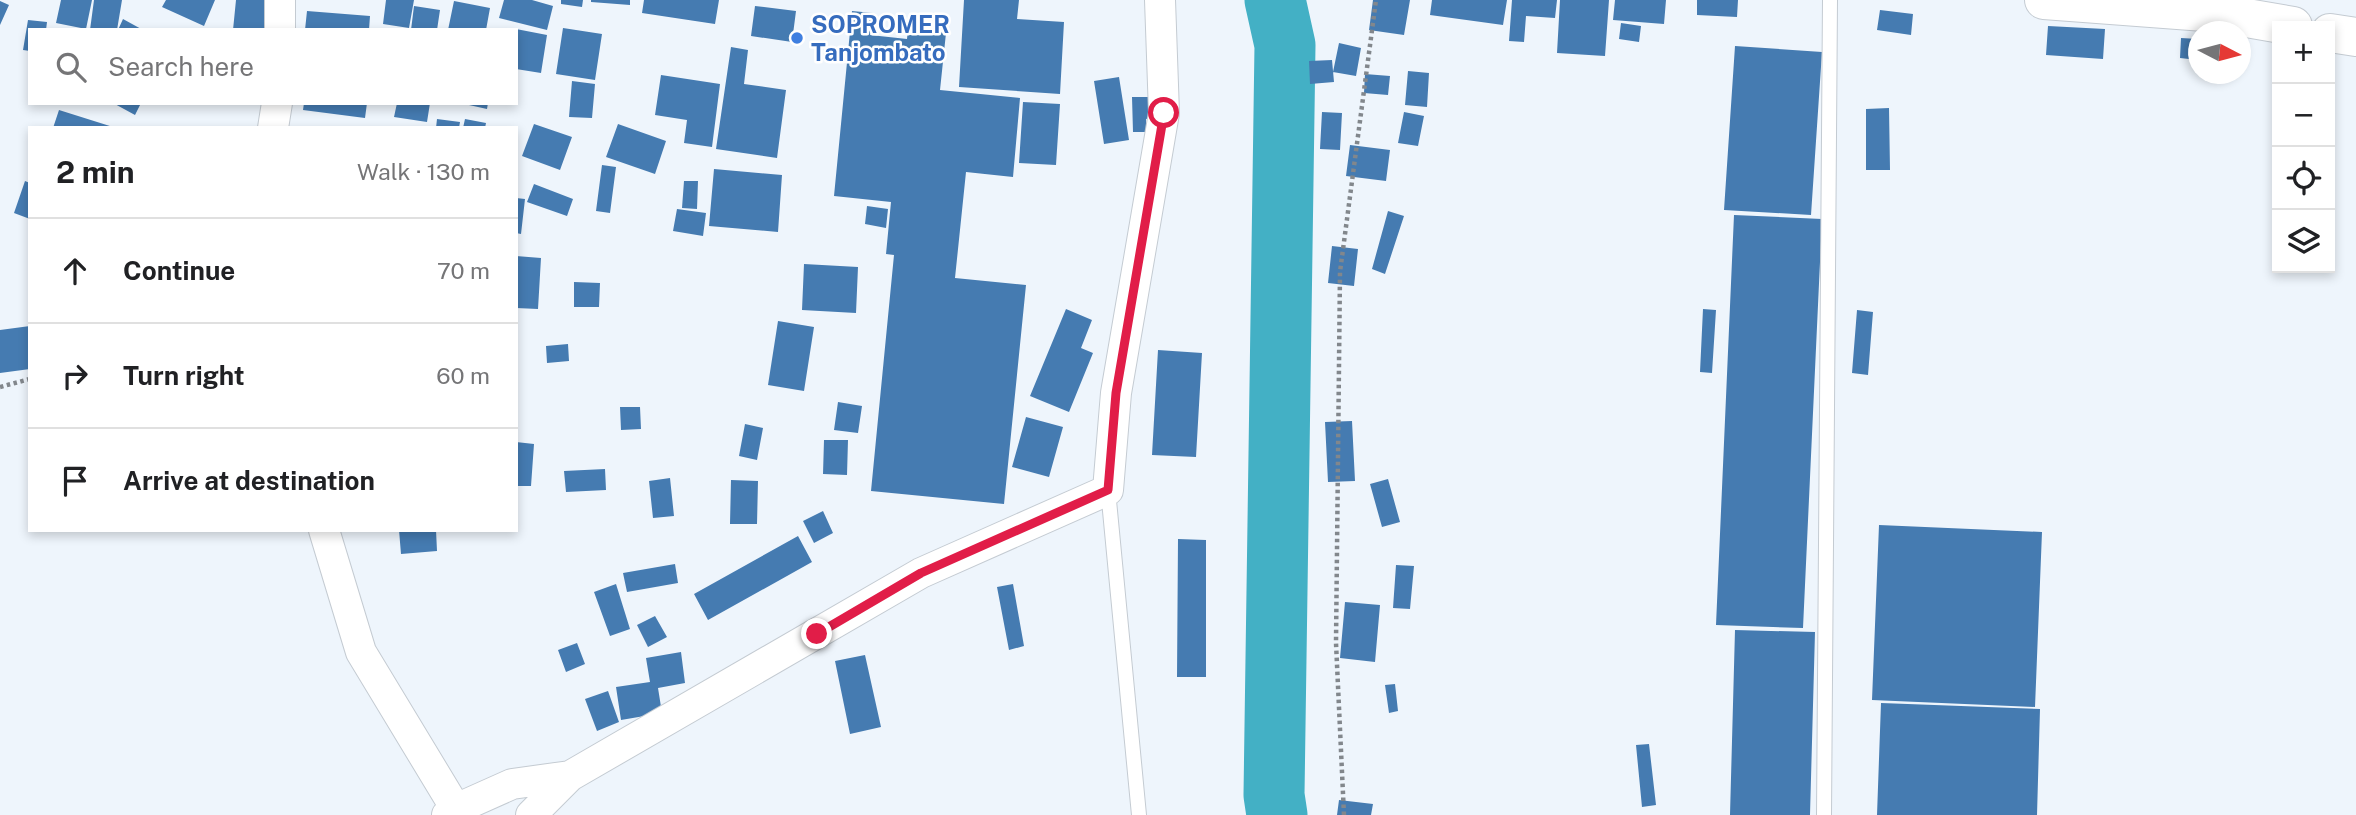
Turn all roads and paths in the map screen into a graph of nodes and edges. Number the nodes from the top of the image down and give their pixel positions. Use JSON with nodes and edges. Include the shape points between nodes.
{"nodes":[{"id":1,"x":280,"y":0,"type":"edge"},
{"id":2,"x":1160,"y":0,"type":"edge"},
{"id":3,"x":1376,"y":0,"type":"edge"},
{"id":4,"x":1830,"y":0,"type":"edge"},
{"id":5,"x":2044,"y":0,"type":"edge"},
{"id":6,"x":2272,"y":22,"type":"edge"},
{"id":7,"x":279,"y":28,"type":"edge"},
{"id":8,"x":2335,"y":34,"type":"edge"},
{"id":9,"x":2356,"y":37,"type":"edge"},
{"id":10,"x":277,"y":105,"type":"edge"},
{"id":11,"x":273,"y":126,"type":"edge"},
{"id":12,"x":28,"y":380,"type":"edge"},
{"id":13,"x":0,"y":387,"type":"edge"},
{"id":14,"x":1108,"y":490,"type":"junction"},
{"id":15,"x":325,"y":532,"type":"edge"},
{"id":16,"x":570,"y":776,"type":"junction"},
{"id":17,"x":451,"y":812,"type":"edge"},
{"id":18,"x":531,"y":815,"type":"edge"},
{"id":19,"x":1139,"y":815,"type":"edge"},
{"id":20,"x":1344,"y":815,"type":"edge"},
{"id":21,"x":1824,"y":815,"type":"edge"}],
"edges":[{"from":1,"to":7,"type":"street"},
{"from":2,"to":14,"type":"street","via":[[1164,113],[1116,393]]},
{"from":3,"to":20,"type":"path","via":[[1340,272],[1336,643]]},
{"from":4,"to":21,"type":"lane"},
{"from":5,"to":6,"type":"main road","via":[[2218,13]]},
{"from":8,"to":9,"type":"main road"},
{"from":10,"to":11,"type":"street"},
{"from":12,"to":13,"type":"path"},
{"from":14,"to":16,"type":"street","via":[[921,573]]},
{"from":14,"to":19,"type":"lane"},
{"from":15,"to":17,"type":"street","via":[[362,652]]},
{"from":16,"to":17,"type":"street","via":[[512,784]]},
{"from":16,"to":18,"type":"street"}]}
